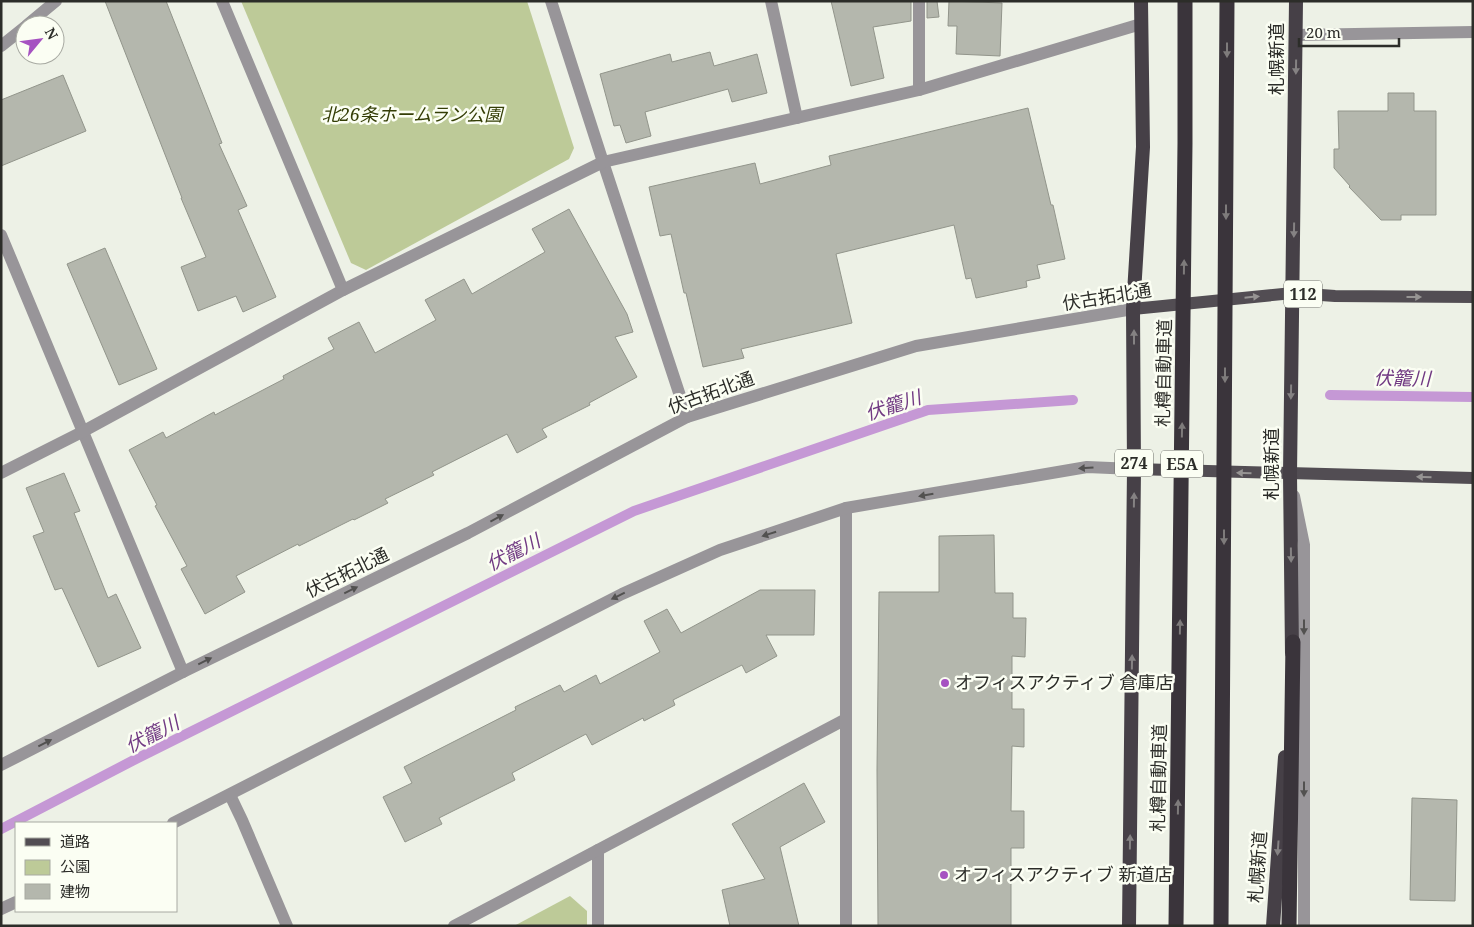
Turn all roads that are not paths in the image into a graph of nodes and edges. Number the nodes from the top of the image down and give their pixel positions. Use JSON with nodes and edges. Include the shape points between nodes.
{"nodes":[{"id":1,"x":56,"y":1,"type":"edge"},
{"id":2,"x":222,"y":1,"type":"edge"},
{"id":3,"x":551,"y":1,"type":"edge"},
{"id":4,"x":771,"y":1,"type":"edge"},
{"id":5,"x":920,"y":1,"type":"edge"},
{"id":6,"x":1141,"y":1,"type":"edge"},
{"id":7,"x":1185,"y":1,"type":"edge"},
{"id":8,"x":1227,"y":1,"type":"edge"},
{"id":9,"x":1296,"y":1,"type":"edge"},
{"id":10,"x":39,"y":15,"type":"edge"},
{"id":11,"x":1141,"y":24,"type":"junction"},
{"id":12,"x":1473,"y":32,"type":"edge"},
{"id":13,"x":15,"y":35,"type":"edge"},
{"id":14,"x":1296,"y":35,"type":"junction"},
{"id":15,"x":1,"y":46,"type":"edge"},
{"id":16,"x":919,"y":90,"type":"junction"},
{"id":17,"x":797,"y":118,"type":"junction"},
{"id":18,"x":602,"y":162,"type":"junction"},
{"id":19,"x":1,"y":235,"type":"edge"},
{"id":20,"x":343,"y":290,"type":"junction"},
{"id":21,"x":1293,"y":293,"type":"junction"},
{"id":22,"x":1473,"y":297,"type":"edge"},
{"id":23,"x":1134,"y":309,"type":"junction"},
{"id":24,"x":687,"y":417,"type":"junction"},
{"id":25,"x":82,"y":432,"type":"junction"},
{"id":26,"x":1134,"y":470,"type":"junction"},
{"id":27,"x":1,"y":473,"type":"edge"},
{"id":28,"x":1290,"y":474,"type":"junction"},
{"id":29,"x":1473,"y":478,"type":"edge"},
{"id":30,"x":846,"y":508,"type":"junction"},
{"id":31,"x":1293,"y":642,"type":"junction"},
{"id":32,"x":183,"y":672,"type":"junction"},
{"id":33,"x":846,"y":719,"type":"junction"},
{"id":34,"x":1,"y":765,"type":"edge"},
{"id":35,"x":230,"y":795,"type":"junction"},
{"id":36,"x":175,"y":822,"type":"edge"},
{"id":37,"x":598,"y":850,"type":"junction"},
{"id":38,"x":15,"y":902,"type":"edge"},
{"id":39,"x":1,"y":909,"type":"edge"},
{"id":40,"x":286,"y":926,"type":"edge"},
{"id":41,"x":454,"y":926,"type":"edge"},
{"id":42,"x":598,"y":926,"type":"edge"},
{"id":43,"x":846,"y":926,"type":"edge"},
{"id":44,"x":1129,"y":926,"type":"edge"},
{"id":45,"x":1176,"y":926,"type":"edge"},
{"id":46,"x":1221,"y":926,"type":"edge"},
{"id":47,"x":1273,"y":926,"type":"edge"},
{"id":48,"x":1289,"y":926,"type":"edge"},
{"id":49,"x":1304,"y":926,"type":"edge"}],
"edges":[{"from":1,"to":10,"type":"street"},
{"from":2,"to":20,"type":"street"},
{"from":3,"to":18,"type":"street"},
{"from":4,"to":17,"type":"street"},
{"from":5,"to":16,"type":"street"},
{"from":6,"to":11,"type":"highway","number":"274"},
{"from":45,"to":7,"type":"highway","name":"札樽自動車道","number":"E5A","one_way":true,"bridge":true},
{"from":8,"to":46,"type":"highway","number":"E5A","one_way":true,"bridge":true},
{"from":9,"to":14,"type":"highway","name":"札幌新道"},
{"from":11,"to":16,"type":"street"},
{"from":11,"to":23,"type":"highway","number":"274","via":[[1143,147]]},
{"from":12,"to":14,"type":"street"},
{"from":13,"to":15,"type":"street"},
{"from":14,"to":21,"type":"highway","name":"札幌新道","one_way":true},
{"from":16,"to":17,"type":"street"},
{"from":17,"to":18,"type":"street"},
{"from":18,"to":20,"type":"street"},
{"from":18,"to":24,"type":"street"},
{"from":19,"to":25,"type":"street"},
{"from":20,"to":25,"type":"street"},
{"from":21,"to":22,"type":"main road","name":"伏古拓北通","number":"112","one_way":true},
{"from":23,"to":21,"type":"main road","name":"伏古拓北通","number":"112","one_way":true},
{"from":21,"to":28,"type":"highway","name":"札幌新道","one_way":true},
{"from":23,"to":24,"type":"street","name":"伏古拓北通","via":[[916,346]]},
{"from":26,"to":23,"type":"highway","number":"274","one_way":true},
{"from":32,"to":24,"type":"street","name":"伏古拓北通","one_way":true,"via":[[468,533]]},
{"from":25,"to":27,"type":"street"},
{"from":25,"to":32,"type":"street"},
{"from":28,"to":26,"type":"main road","one_way":true},
{"from":26,"to":30,"type":"street","one_way":true,"via":[[1087,467]]},
{"from":44,"to":26,"type":"highway","number":"274","one_way":true},
{"from":29,"to":28,"type":"main road","one_way":true},
{"from":28,"to":31,"type":"highway","name":"札幌新道","one_way":true},
{"from":28,"to":49,"type":"street","one_way":true,"via":[[1304,545]]},
{"from":30,"to":33,"type":"street"},
{"from":30,"to":35,"type":"street","one_way":true,"via":[[720,550],[622,594]]},
{"from":31,"to":47,"type":"highway","name":"札幌新道","one_way":true},
{"from":31,"to":48,"type":"highway"},
{"from":34,"to":32,"type":"street","name":"伏古拓北通","one_way":true},
{"from":33,"to":37,"type":"street"},
{"from":33,"to":43,"type":"street"},
{"from":35,"to":36,"type":"street"},
{"from":35,"to":40,"type":"street"},
{"from":37,"to":41,"type":"street"},
{"from":37,"to":42,"type":"street"},
{"from":38,"to":39,"type":"street"}]}
